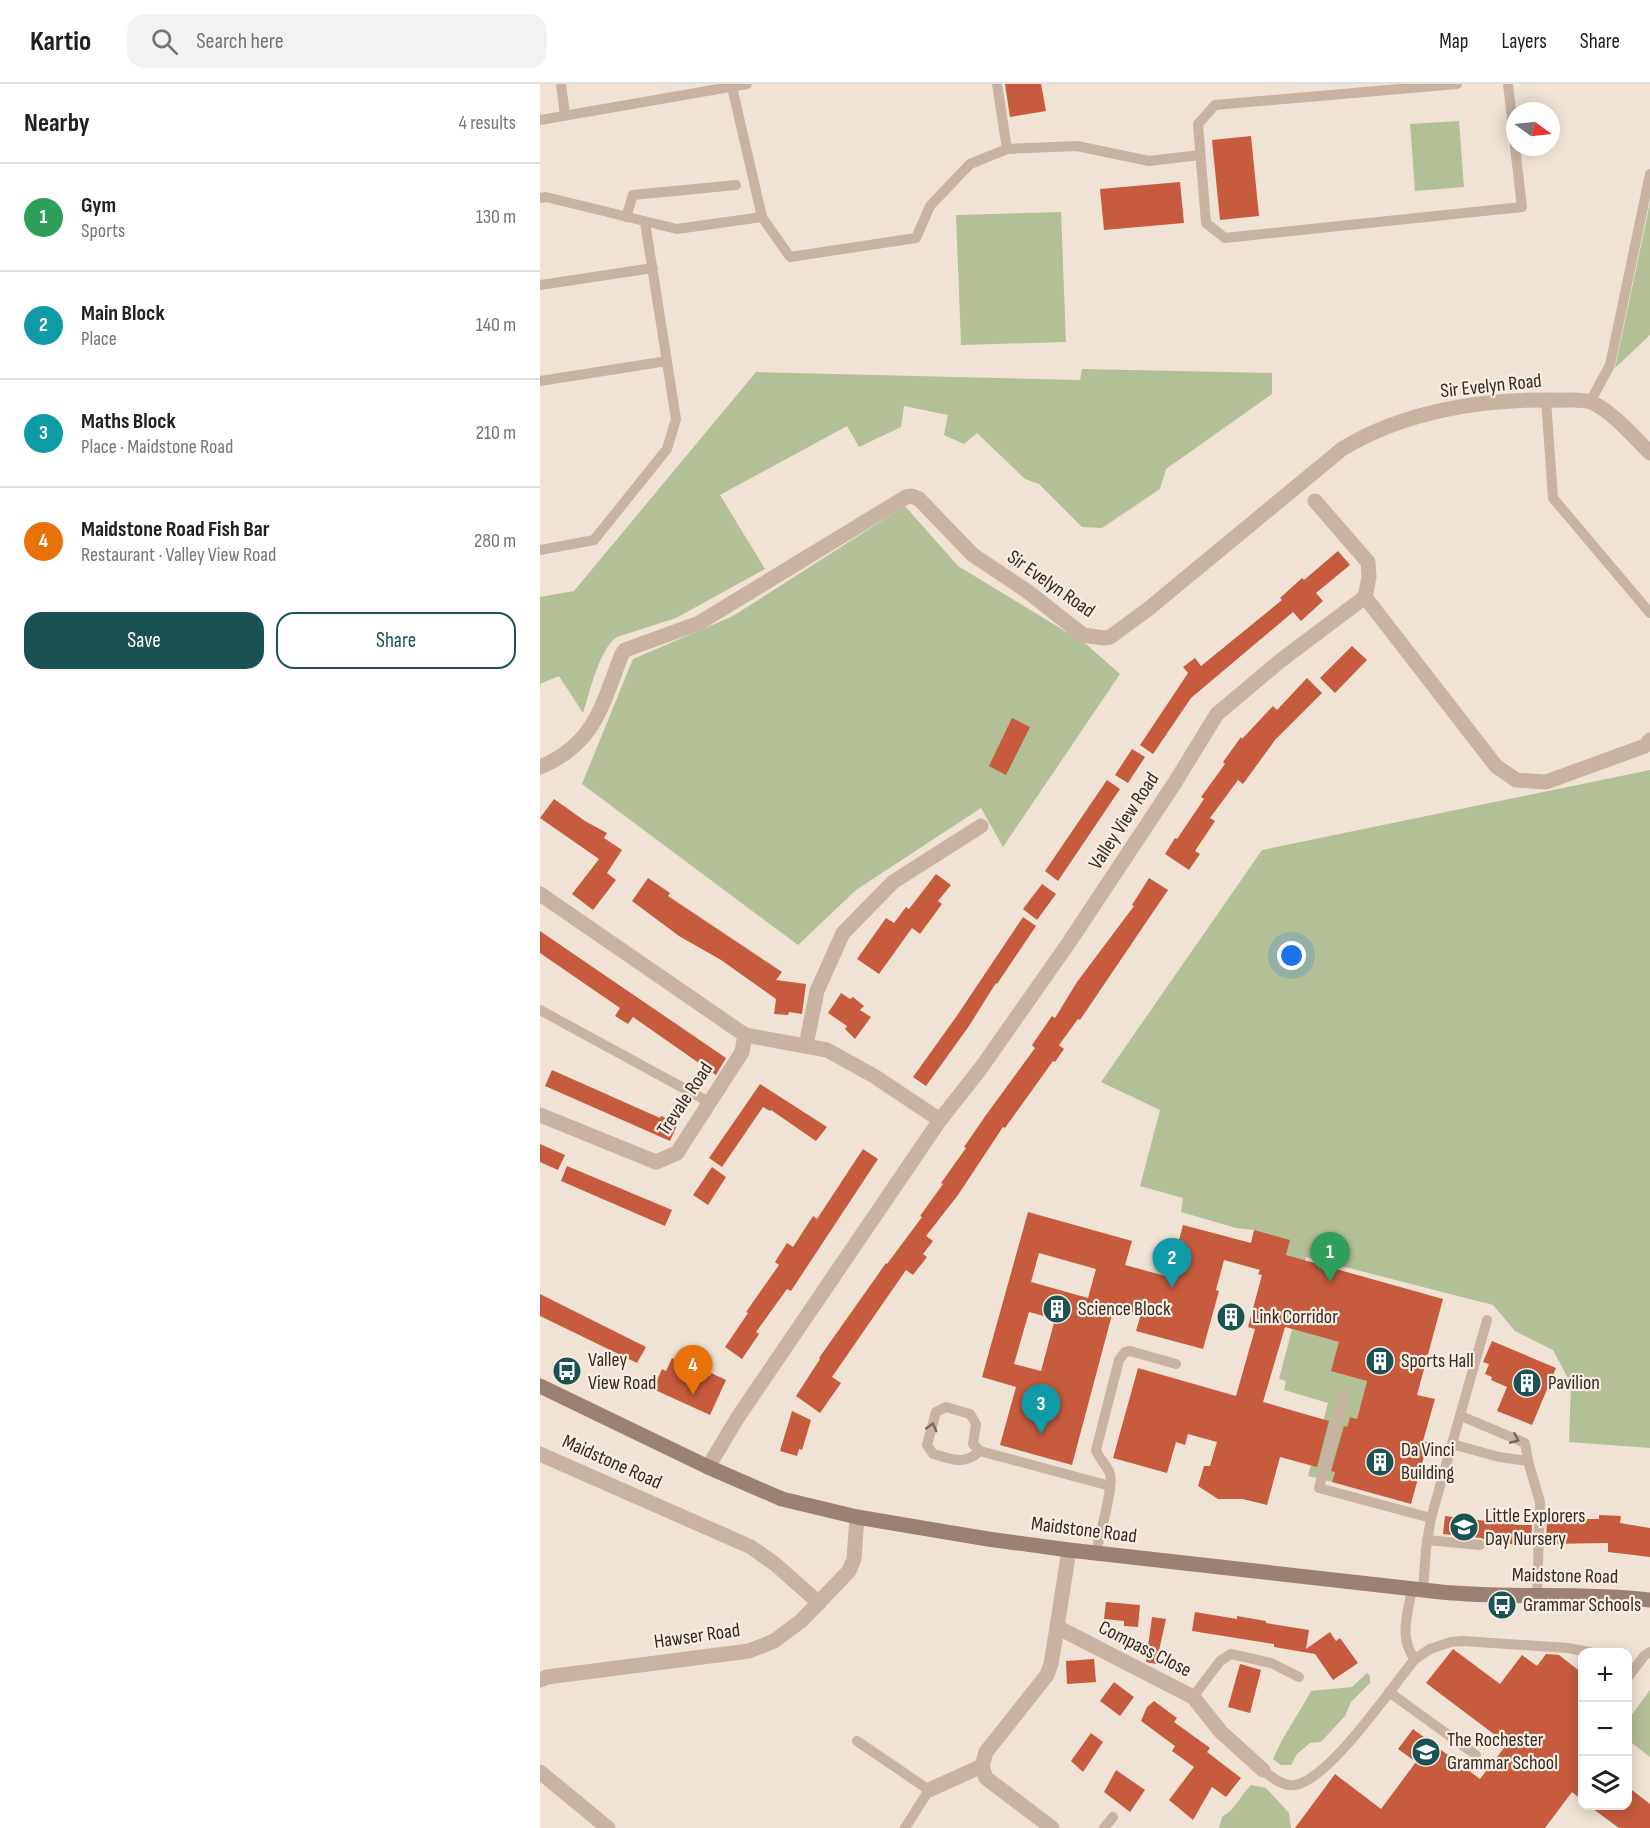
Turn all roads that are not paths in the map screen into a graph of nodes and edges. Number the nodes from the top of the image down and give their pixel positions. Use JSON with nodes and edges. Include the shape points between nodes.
{"nodes":[{"id":1,"x":561,"y":84,"type":"edge"},
{"id":2,"x":747,"y":84,"type":"edge"},
{"id":3,"x":997,"y":84,"type":"edge"},
{"id":4,"x":1457,"y":84,"type":"edge"},
{"id":5,"x":1509,"y":84,"type":"edge"},
{"id":6,"x":732,"y":87,"type":"junction"},
{"id":7,"x":704,"y":88,"type":"edge"},
{"id":8,"x":1511,"y":102,"type":"edge"},
{"id":9,"x":565,"y":115,"type":"junction"},
{"id":10,"x":540,"y":120,"type":"edge"},
{"id":11,"x":1007,"y":149,"type":"junction"},
{"id":12,"x":1200,"y":154,"type":"junction"},
{"id":13,"x":1516,"y":156,"type":"edge"},
{"id":14,"x":1650,"y":174,"type":"edge"},
{"id":15,"x":736,"y":185,"type":"dead end"},
{"id":16,"x":540,"y":198,"type":"edge"},
{"id":17,"x":626,"y":217,"type":"junction"},
{"id":18,"x":762,"y":217,"type":"junction"},
{"id":19,"x":645,"y":222,"type":"junction"},
{"id":20,"x":653,"y":268,"type":"junction"},
{"id":21,"x":540,"y":285,"type":"edge"},
{"id":22,"x":667,"y":361,"type":"junction"},
{"id":23,"x":540,"y":381,"type":"edge"},
{"id":24,"x":1546,"y":400,"type":"junction"},
{"id":25,"x":1590,"y":402,"type":"junction"},
{"id":26,"x":1647,"y":446,"type":"edge"},
{"id":27,"x":1315,"y":501,"type":"dead end"},
{"id":28,"x":540,"y":550,"type":"edge"},
{"id":29,"x":1365,"y":597,"type":"junction"},
{"id":30,"x":1650,"y":614,"type":"edge"},
{"id":31,"x":1650,"y":740,"type":"edge"},
{"id":32,"x":540,"y":767,"type":"edge"},
{"id":33,"x":981,"y":826,"type":"dead end"},
{"id":34,"x":540,"y":894,"type":"edge"},
{"id":35,"x":540,"y":1010,"type":"edge"},
{"id":36,"x":745,"y":1035,"type":"junction"},
{"id":37,"x":806,"y":1045,"type":"junction"},
{"id":38,"x":709,"y":1102,"type":"junction"},
{"id":39,"x":540,"y":1115,"type":"edge"},
{"id":40,"x":940,"y":1120,"type":"junction"},
{"id":41,"x":1487,"y":1320,"type":"dead end"},
{"id":42,"x":1176,"y":1364,"type":"dead end"},
{"id":43,"x":540,"y":1386,"type":"edge"},
{"id":44,"x":1344,"y":1395,"type":"dead end"},
{"id":45,"x":1461,"y":1416,"type":"junction"},
{"id":46,"x":1452,"y":1444,"type":"junction"},
{"id":47,"x":980,"y":1451,"type":"junction"},
{"id":48,"x":540,"y":1454,"type":"edge"},
{"id":49,"x":1528,"y":1461,"type":"junction"},
{"id":50,"x":708,"y":1467,"type":"junction"},
{"id":51,"x":1110,"y":1486,"type":"junction"},
{"id":52,"x":857,"y":1517,"type":"junction"},
{"id":53,"x":1431,"y":1518,"type":"junction"},
{"id":54,"x":1427,"y":1540,"type":"junction"},
{"id":55,"x":1480,"y":1545,"type":"dead end"},
{"id":56,"x":1069,"y":1550,"type":"junction"},
{"id":57,"x":1096,"y":1553,"type":"junction"},
{"id":58,"x":1417,"y":1589,"type":"junction"},
{"id":59,"x":1537,"y":1596,"type":"junction"},
{"id":60,"x":1650,"y":1600,"type":"edge"},
{"id":61,"x":819,"y":1603,"type":"junction"},
{"id":62,"x":1057,"y":1627,"type":"junction"},
{"id":63,"x":1578,"y":1650,"type":"edge"},
{"id":64,"x":1650,"y":1652,"type":"edge"},
{"id":65,"x":1415,"y":1659,"type":"junction"},
{"id":66,"x":1632,"y":1670,"type":"edge"},
{"id":67,"x":1299,"y":1677,"type":"dead end"},
{"id":68,"x":540,"y":1680,"type":"edge"},
{"id":69,"x":1389,"y":1692,"type":"junction"},
{"id":70,"x":1193,"y":1697,"type":"junction"},
{"id":71,"x":857,"y":1740,"type":"dead end"},
{"id":72,"x":1476,"y":1755,"type":"dead end"},
{"id":73,"x":982,"y":1766,"type":"junction"},
{"id":74,"x":1263,"y":1770,"type":"joint"},
{"id":75,"x":540,"y":1772,"type":"edge"},
{"id":76,"x":929,"y":1790,"type":"junction"},
{"id":77,"x":1113,"y":1817,"type":"dead end"},
{"id":78,"x":608,"y":1828,"type":"edge"},
{"id":79,"x":905,"y":1828,"type":"edge"},
{"id":80,"x":1052,"y":1828,"type":"edge"},
{"id":81,"x":1104,"y":1828,"type":"edge"}],
"edges":[{"from":1,"to":9,"type":"lane"},
{"from":2,"to":6,"type":"lane"},
{"from":3,"to":11,"type":"lane"},
{"from":4,"to":12,"type":"lane","via":[[1215,105],[1197,124]]},
{"from":5,"to":8,"type":"lane"},
{"from":6,"to":7,"type":"lane"},
{"from":6,"to":18,"type":"lane"},
{"from":7,"to":9,"type":"lane"},
{"from":9,"to":10,"type":"lane"},
{"from":11,"to":12,"type":"lane","via":[[1077,146],[1149,161]]},
{"from":11,"to":18,"type":"lane","via":[[970,164],[930,206],[916,237],[790,257]]},
{"from":12,"to":13,"type":"lane","via":[[1206,223],[1225,238],[1522,207]]},
{"from":14,"to":25,"type":"lane","via":[[1610,365]]},
{"from":15,"to":17,"type":"lane","via":[[633,195]]},
{"from":16,"to":17,"type":"lane"},
{"from":17,"to":19,"type":"lane"},
{"from":18,"to":19,"type":"lane","via":[[677,229]]},
{"from":19,"to":20,"type":"lane"},
{"from":20,"to":21,"type":"lane"},
{"from":20,"to":22,"type":"lane"},
{"from":22,"to":23,"type":"lane"},
{"from":22,"to":28,"type":"lane","via":[[676,418],[667,449],[594,540]]},
{"from":24,"to":25,"type":"street","name":"Sir Evelyn Road"},
{"from":24,"to":30,"type":"lane","via":[[1553,498]]},
{"from":24,"to":32,"type":"street","name":"Sir Evelyn Road","via":[[1436,412],[1345,447],[1184,581],[1107,638],[1078,632],[970,553],[919,499],[904,497],[699,623],[625,650],[600,714],[588,733],[563,755]]},
{"from":25,"to":26,"type":"street"},
{"from":27,"to":29,"type":"street","via":[[1368,562]]},
{"from":29,"to":31,"type":"street","via":[[1496,766],[1516,780],[1546,782],[1644,746]]},
{"from":29,"to":40,"type":"street","name":"Valley View Road","via":[[1217,714],[1070,940]]},
{"from":33,"to":37,"type":"street","via":[[892,882],[843,933],[817,991]]},
{"from":34,"to":36,"type":"street"},
{"from":35,"to":38,"type":"lane"},
{"from":36,"to":37,"type":"street"},
{"from":36,"to":38,"type":"street","name":"Trevale Road","via":[[742,1052]]},
{"from":37,"to":40,"type":"street","via":[[827,1050],[874,1076]]},
{"from":38,"to":39,"type":"street","name":"Trevale Road","via":[[676,1153],[656,1162]]},
{"from":40,"to":50,"type":"street","name":"Valley View Road"},
{"from":41,"to":45,"type":"lane"},
{"from":42,"to":51,"type":"lane","via":[[1130,1352],[1121,1355],[1096,1450],[1111,1475]]},
{"from":43,"to":50,"type":"main road","name":"Maidstone Road"},
{"from":44,"to":53,"type":"lane","via":[[1319,1488]]},
{"from":45,"to":46,"type":"lane"},
{"from":45,"to":49,"type":"lane","one_way":true,"via":[[1526,1443]]},
{"from":46,"to":49,"type":"lane"},
{"from":46,"to":53,"type":"lane"},
{"from":47,"to":47,"type":"lane","one_way":true,"via":[[970,1460],[961,1461],[933,1454],[927,1445],[936,1412],[946,1407],[970,1414],[976,1424],[973,1444]]},
{"from":47,"to":51,"type":"lane"},
{"from":48,"to":61,"type":"street","name":"Maidstone Road","via":[[751,1547]]},
{"from":49,"to":59,"type":"lane","via":[[1540,1502]]},
{"from":50,"to":52,"type":"main road","name":"Maidstone Road","via":[[782,1499]]},
{"from":51,"to":57,"type":"lane"},
{"from":52,"to":56,"type":"main road","name":"Maidstone Road"},
{"from":52,"to":61,"type":"street","name":"Hawser Road","via":[[854,1559],[849,1571]]},
{"from":53,"to":54,"type":"lane"},
{"from":54,"to":55,"type":"lane"},
{"from":54,"to":58,"type":"lane"},
{"from":56,"to":57,"type":"main road","name":"Maidstone Road"},
{"from":56,"to":62,"type":"street"},
{"from":57,"to":58,"type":"main road","name":"Maidstone Road"},
{"from":58,"to":59,"type":"main road","name":"Maidstone Road"},
{"from":58,"to":65,"type":"lane","via":[[1404,1629],[1407,1649]]},
{"from":59,"to":60,"type":"main road","name":"Maidstone Road"},
{"from":61,"to":68,"type":"street","name":"Hawser Road","via":[[774,1641],[749,1651]]},
{"from":62,"to":70,"type":"street","name":"Compass Close"},
{"from":62,"to":73,"type":"street","via":[[1047,1675],[986,1752]]},
{"from":63,"to":65,"type":"lane","via":[[1462,1641],[1430,1649]]},
{"from":64,"to":66,"type":"lane"},
{"from":65,"to":69,"type":"lane"},
{"from":67,"to":70,"type":"lane","via":[[1271,1663],[1231,1654],[1220,1661]]},
{"from":69,"to":72,"type":"lane"},
{"from":69,"to":74,"type":"lane","via":[[1336,1757],[1305,1781],[1287,1785]]},
{"from":70,"to":74,"type":"street","name":"Compass Close","via":[[1221,1732]]},
{"from":71,"to":76,"type":"lane"},
{"from":73,"to":76,"type":"street"},
{"from":73,"to":80,"type":"street","via":[[986,1778]]},
{"from":75,"to":78,"type":"street"},
{"from":76,"to":79,"type":"lane"},
{"from":77,"to":81,"type":"lane"}]}
